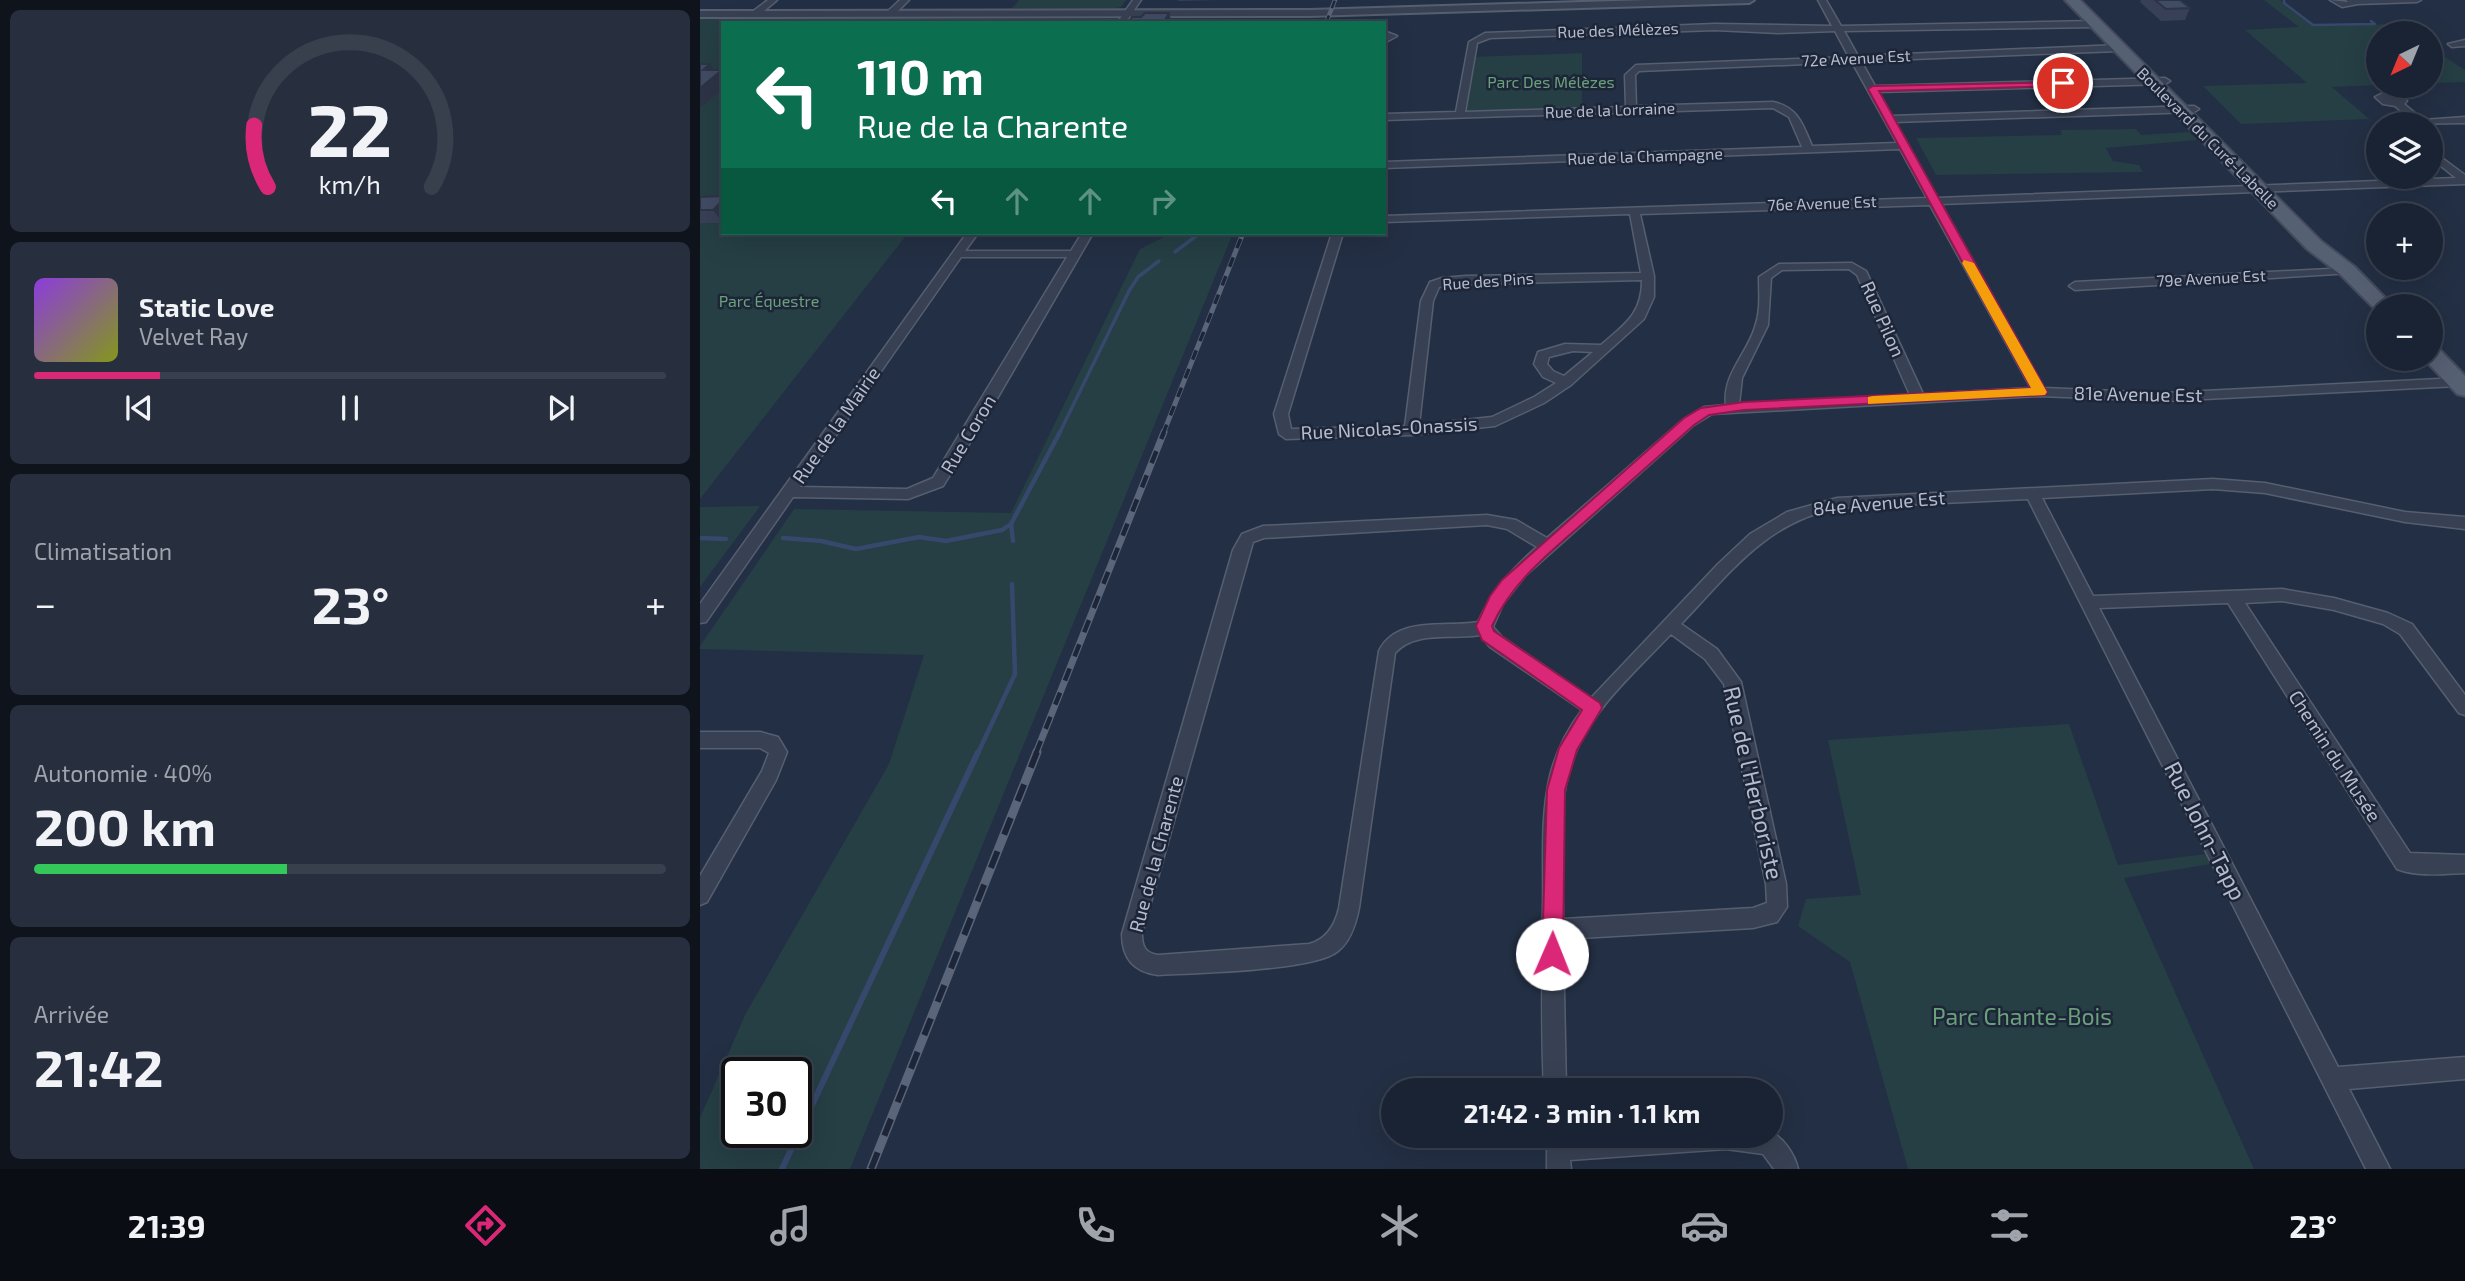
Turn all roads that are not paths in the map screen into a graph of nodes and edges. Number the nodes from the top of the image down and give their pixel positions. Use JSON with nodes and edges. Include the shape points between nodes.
{"nodes":[{"id":1,"x":774,"y":0,"type":"edge"},
{"id":2,"x":905,"y":0,"type":"edge"},
{"id":3,"x":1137,"y":0,"type":"edge"},
{"id":4,"x":1749,"y":0,"type":"edge"},
{"id":5,"x":1822,"y":0,"type":"edge"},
{"id":6,"x":2072,"y":0,"type":"edge"},
{"id":7,"x":2084,"y":0,"type":"edge"},
{"id":8,"x":2334,"y":0,"type":"edge"},
{"id":9,"x":2417,"y":0,"type":"edge"},
{"id":10,"x":2352,"y":1,"type":"edge"},
{"id":11,"x":1645,"y":2,"type":"edge"},
{"id":12,"x":1478,"y":4,"type":"edge"},
{"id":13,"x":700,"y":14,"type":"edge"},
{"id":14,"x":755,"y":14,"type":"junction"},
{"id":15,"x":890,"y":14,"type":"junction"},
{"id":16,"x":1124,"y":18,"type":"edge"},
{"id":17,"x":2095,"y":24,"type":"junction"},
{"id":18,"x":1839,"y":29,"type":"junction"},
{"id":19,"x":2465,"y":43,"type":"edge"},
{"id":20,"x":2452,"y":44,"type":"dead end"},
{"id":21,"x":2119,"y":48,"type":"junction"},
{"id":22,"x":1855,"y":58,"type":"junction"},
{"id":23,"x":2158,"y":81,"type":"junction"},
{"id":24,"x":1873,"y":89,"type":"junction"},
{"id":25,"x":2398,"y":104,"type":"dead end"},
{"id":26,"x":1631,"y":108,"type":"junction"},
{"id":27,"x":2187,"y":109,"type":"junction"},
{"id":28,"x":2408,"y":112,"type":"edge"},
{"id":29,"x":1460,"y":114,"type":"junction"},
{"id":30,"x":1386,"y":117,"type":"edge"},
{"id":31,"x":1890,"y":119,"type":"junction"},
{"id":32,"x":2465,"y":120,"type":"edge"},
{"id":33,"x":2443,"y":121,"type":"edge"},
{"id":34,"x":1905,"y":146,"type":"junction"},
{"id":35,"x":1808,"y":150,"type":"junction"},
{"id":36,"x":2443,"y":163,"type":"edge"},
{"id":37,"x":1386,"y":166,"type":"edge"},
{"id":38,"x":2465,"y":181,"type":"edge"},
{"id":39,"x":2267,"y":190,"type":"junction"},
{"id":40,"x":1933,"y":200,"type":"junction"},
{"id":41,"x":1634,"y":209,"type":"junction"},
{"id":42,"x":1386,"y":219,"type":"edge"},
{"id":43,"x":971,"y":235,"type":"edge"},
{"id":44,"x":1086,"y":235,"type":"edge"},
{"id":45,"x":1336,"y":235,"type":"edge"},
{"id":46,"x":957,"y":254,"type":"junction"},
{"id":47,"x":1074,"y":254,"type":"junction"},
{"id":48,"x":2348,"y":271,"type":"junction"},
{"id":49,"x":1648,"y":276,"type":"junction"},
{"id":50,"x":2075,"y":286,"type":"dead end"},
{"id":51,"x":2371,"y":294,"type":"edge"},
{"id":52,"x":1604,"y":349,"type":"junction"},
{"id":53,"x":2443,"y":366,"type":"edge"},
{"id":54,"x":1566,"y":382,"type":"junction"},
{"id":55,"x":2462,"y":385,"type":"edge"},
{"id":56,"x":2040,"y":392,"type":"junction"},
{"id":57,"x":1918,"y":398,"type":"junction"},
{"id":58,"x":1733,"y":407,"type":"junction"},
{"id":59,"x":1411,"y":430,"type":"junction"},
{"id":60,"x":789,"y":492,"type":"junction"},
{"id":61,"x":2032,"y":492,"type":"junction"},
{"id":62,"x":2465,"y":523,"type":"edge"},
{"id":63,"x":1548,"y":546,"type":"junction"},
{"id":64,"x":2233,"y":597,"type":"junction"},
{"id":65,"x":2089,"y":602,"type":"junction"},
{"id":66,"x":700,"y":617,"type":"edge"},
{"id":67,"x":1671,"y":625,"type":"junction"},
{"id":68,"x":1484,"y":628,"type":"junction"},
{"id":69,"x":1593,"y":708,"type":"junction"},
{"id":70,"x":2465,"y":708,"type":"edge"},
{"id":71,"x":700,"y":740,"type":"edge"},
{"id":72,"x":2465,"y":864,"type":"edge"},
{"id":73,"x":700,"y":895,"type":"edge"},
{"id":74,"x":1553,"y":929,"type":"junction"},
{"id":75,"x":2465,"y":1068,"type":"edge"},
{"id":76,"x":1555,"y":1078,"type":"edge"},
{"id":77,"x":2332,"y":1079,"type":"junction"},
{"id":78,"x":1558,"y":1151,"type":"edge"},
{"id":79,"x":1786,"y":1169,"type":"edge"},
{"id":80,"x":2378,"y":1169,"type":"edge"}],
"edges":[{"from":1,"to":14,"type":"street"},
{"from":2,"to":15,"type":"street"},
{"from":3,"to":16,"type":"street"},
{"from":4,"to":11,"type":"street"},
{"from":5,"to":18,"type":"street"},
{"from":6,"to":17,"type":"main road","name":"Boulevard du Curé-Labelle"},
{"from":7,"to":23,"type":"main road","name":"Boulevard du Curé-Labelle"},
{"from":8,"to":10,"type":"street","via":[[2345,5],[2353,5]]},
{"from":9,"to":10,"type":"street"},
{"from":11,"to":12,"type":"street"},
{"from":12,"to":16,"type":"street"},
{"from":13,"to":14,"type":"street"},
{"from":14,"to":15,"type":"street"},
{"from":15,"to":16,"type":"street"},
{"from":17,"to":18,"type":"street"},
{"from":17,"to":21,"type":"main road","name":"Boulevard du Curé-Labelle"},
{"from":18,"to":22,"type":"street"},
{"from":18,"to":29,"type":"street","name":"Rue des Mélèzes","via":[[1715,27],[1479,37],[1473,42]]},
{"from":19,"to":20,"type":"street"},
{"from":21,"to":22,"type":"street","name":"72e Avenue Est"},
{"from":21,"to":23,"type":"main road","name":"Boulevard du Curé-Labelle"},
{"from":22,"to":24,"type":"street"},
{"from":22,"to":26,"type":"street","name":"72e Avenue Est","via":[[1636,68],[1630,75]]},
{"from":23,"to":24,"type":"street"},
{"from":23,"to":27,"type":"main road","name":"Boulevard du Curé-Labelle"},
{"from":24,"to":31,"type":"street"},
{"from":25,"to":28,"type":"street"},
{"from":26,"to":29,"type":"street","name":"Rue de la Lorraine"},
{"from":26,"to":35,"type":"street","name":"Rue de la Lorraine","via":[[1784,106],[1793,113]]},
{"from":27,"to":31,"type":"street"},
{"from":27,"to":39,"type":"main road","name":"Boulevard du Curé-Labelle"},
{"from":29,"to":30,"type":"street","name":"Rue de la Lorraine"},
{"from":31,"to":34,"type":"street"},
{"from":32,"to":33,"type":"street"},
{"from":34,"to":35,"type":"street","name":"Rue de la Champagne"},
{"from":34,"to":40,"type":"street"},
{"from":35,"to":37,"type":"street","name":"Rue de la Champagne"},
{"from":36,"to":38,"type":"street"},
{"from":38,"to":39,"type":"street","name":"76e Avenue Est"},
{"from":39,"to":40,"type":"street","name":"76e Avenue Est"},
{"from":39,"to":48,"type":"main road","name":"Boulevard du Curé-Labelle","via":[[2314,245]]},
{"from":40,"to":41,"type":"street","name":"76e Avenue Est"},
{"from":40,"to":56,"type":"street"},
{"from":41,"to":42,"type":"street","name":"76e Avenue Est"},
{"from":41,"to":49,"type":"street","name":"Rue Nicolas-Onassis"},
{"from":43,"to":46,"type":"street","name":"Rue de la Mairie"},
{"from":44,"to":47,"type":"street","name":"Rue Coron"},
{"from":45,"to":59,"type":"street","name":"Rue Nicolas-Onassis","via":[[1281,414],[1286,434]]},
{"from":46,"to":47,"type":"street"},
{"from":46,"to":60,"type":"street","name":"Rue de la Mairie"},
{"from":47,"to":60,"type":"street","name":"Rue Coron","via":[[938,482],[908,494]]},
{"from":48,"to":50,"type":"street","name":"79e Avenue Est"},
{"from":48,"to":51,"type":"main road","name":"Boulevard du Curé-Labelle"},
{"from":49,"to":52,"type":"street","name":"Rue Nicolas-Onassis","via":[[1648,297],[1639,319]]},
{"from":49,"to":59,"type":"street","name":"Rue des Pins","via":[[1466,280],[1434,285],[1427,301]]},
{"from":52,"to":54,"type":"street","name":"Rue Nicolas-Onassis"},
{"from":52,"to":54,"type":"street","via":[[1573,347],[1543,355],[1540,364],[1548,374]]},
{"from":53,"to":55,"type":"main road"},
{"from":54,"to":59,"type":"street","name":"Rue Nicolas-Onassis","via":[[1495,421]]},
{"from":55,"to":56,"type":"street","name":"81e Avenue Est","via":[[2165,397]]},
{"from":56,"to":57,"type":"street","name":"81e Avenue Est"},
{"from":57,"to":58,"type":"street","name":"81e Avenue Est"},
{"from":57,"to":58,"type":"street","name":"Rue Pilon","via":[[1862,273],[1852,266],[1779,267],[1765,277],[1761,330],[1731,390]]},
{"from":58,"to":63,"type":"street","via":[[1705,411],[1689,422]]},
{"from":60,"to":66,"type":"street","name":"Rue de la Mairie"},
{"from":61,"to":62,"type":"street","name":"84e Avenue Est","via":[[2231,485],[2414,519]]},
{"from":61,"to":65,"type":"street","name":"Rue John-Tapp"},
{"from":61,"to":67,"type":"street","name":"84e Avenue Est","via":[[1837,503],[1795,513],[1755,538]]},
{"from":63,"to":68,"type":"street","via":[[1503,589]]},
{"from":63,"to":68,"type":"street","name":"Rue de la Charente","via":[[1511,524],[1487,520],[1270,531],[1247,538],[1132,934],[1137,957],[1158,965],[1309,954],[1325,950],[1335,941],[1349,908],[1387,651],[1408,634]]},
{"from":64,"to":65,"type":"street"},
{"from":64,"to":70,"type":"street","via":[[2282,595],[2388,619],[2406,629]]},
{"from":64,"to":72,"type":"street","name":"Chemin du Musée","via":[[2404,862]]},
{"from":65,"to":77,"type":"street","name":"Rue John-Tapp"},
{"from":67,"to":69,"type":"street","name":"84e Avenue Est"},
{"from":67,"to":74,"type":"street","name":"Rue de l'Herboriste","via":[[1711,654],[1732,682],[1776,884],[1777,907],[1770,915],[1753,918]]},
{"from":68,"to":69,"type":"street","via":[[1496,642]]},
{"from":69,"to":74,"type":"street","name":"84e Avenue Est","via":[[1568,748],[1556,790]]},
{"from":71,"to":73,"type":"street","via":[[760,740],[772,743],[778,752],[770,774]]},
{"from":74,"to":76,"type":"street","name":"84e Avenue Est"},
{"from":75,"to":77,"type":"street"},
{"from":77,"to":80,"type":"street","name":"Rue John-Tapp"},
{"from":78,"to":79,"type":"street","via":[[1726,1138],[1769,1143]]}]}
